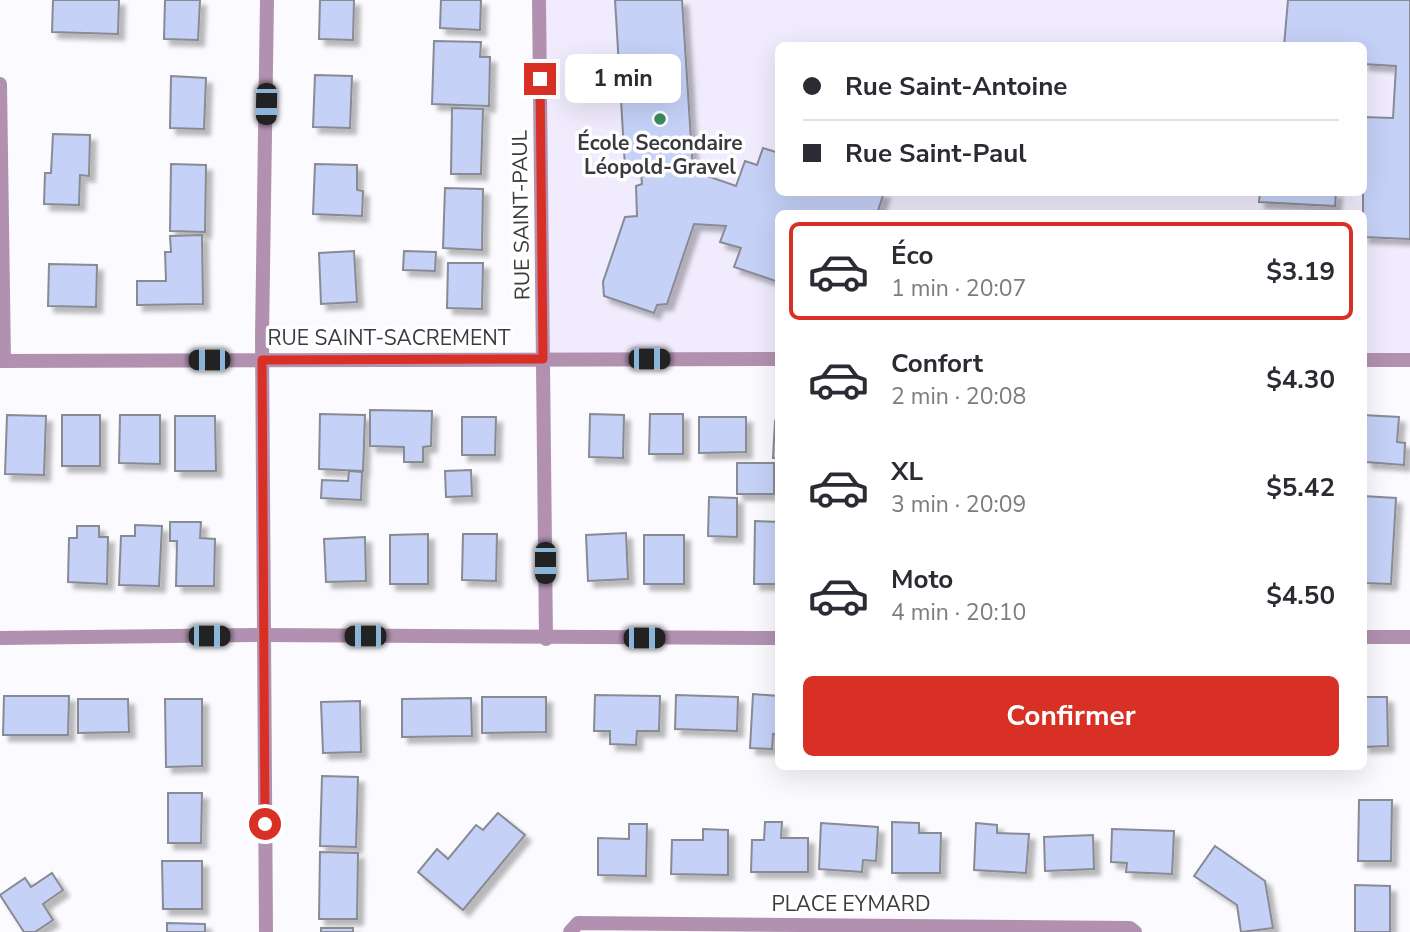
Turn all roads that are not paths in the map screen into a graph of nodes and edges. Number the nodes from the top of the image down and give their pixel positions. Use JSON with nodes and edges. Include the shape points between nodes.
{"nodes":[{"id":1,"x":267,"y":0,"type":"edge"},
{"id":2,"x":540,"y":0,"type":"edge"},
{"id":3,"x":0,"y":84,"type":"edge"},
{"id":4,"x":543,"y":359,"type":"junction"},
{"id":5,"x":775,"y":359,"type":"edge"},
{"id":6,"x":262,"y":360,"type":"junction"},
{"id":7,"x":1367,"y":360,"type":"edge"},
{"id":8,"x":1410,"y":360,"type":"edge"},
{"id":9,"x":2,"y":361,"type":"edge"},
{"id":10,"x":262,"y":635,"type":"junction"},
{"id":11,"x":1367,"y":637,"type":"edge"},
{"id":12,"x":1410,"y":637,"type":"edge"},
{"id":13,"x":0,"y":638,"type":"edge"},
{"id":14,"x":775,"y":638,"type":"edge"},
{"id":15,"x":546,"y":639,"type":"junction"},
{"id":16,"x":266,"y":932,"type":"edge"},
{"id":17,"x":570,"y":932,"type":"edge"},
{"id":18,"x":1135,"y":932,"type":"edge"}],
"edges":[{"from":1,"to":6,"type":"street"},
{"from":2,"to":4,"type":"street","name":"RUE SAINT-PAUL"},
{"from":3,"to":9,"type":"street"},
{"from":4,"to":5,"type":"street","name":"RUE SAINT-SACREMENT"},
{"from":4,"to":6,"type":"street","name":"RUE SAINT-SACREMENT"},
{"from":4,"to":15,"type":"street","name":"RUE SAINT-PAUL"},
{"from":6,"to":9,"type":"street","name":"RUE SAINT-SACREMENT"},
{"from":6,"to":10,"type":"street"},
{"from":7,"to":8,"type":"street"},
{"from":10,"to":13,"type":"street"},
{"from":10,"to":15,"type":"street"},
{"from":10,"to":16,"type":"street"},
{"from":11,"to":12,"type":"street"},
{"from":14,"to":15,"type":"street"},
{"from":17,"to":18,"type":"street","name":"PLACE EYMARD","via":[[578,923],[1046,926],[1130,928]]}]}
